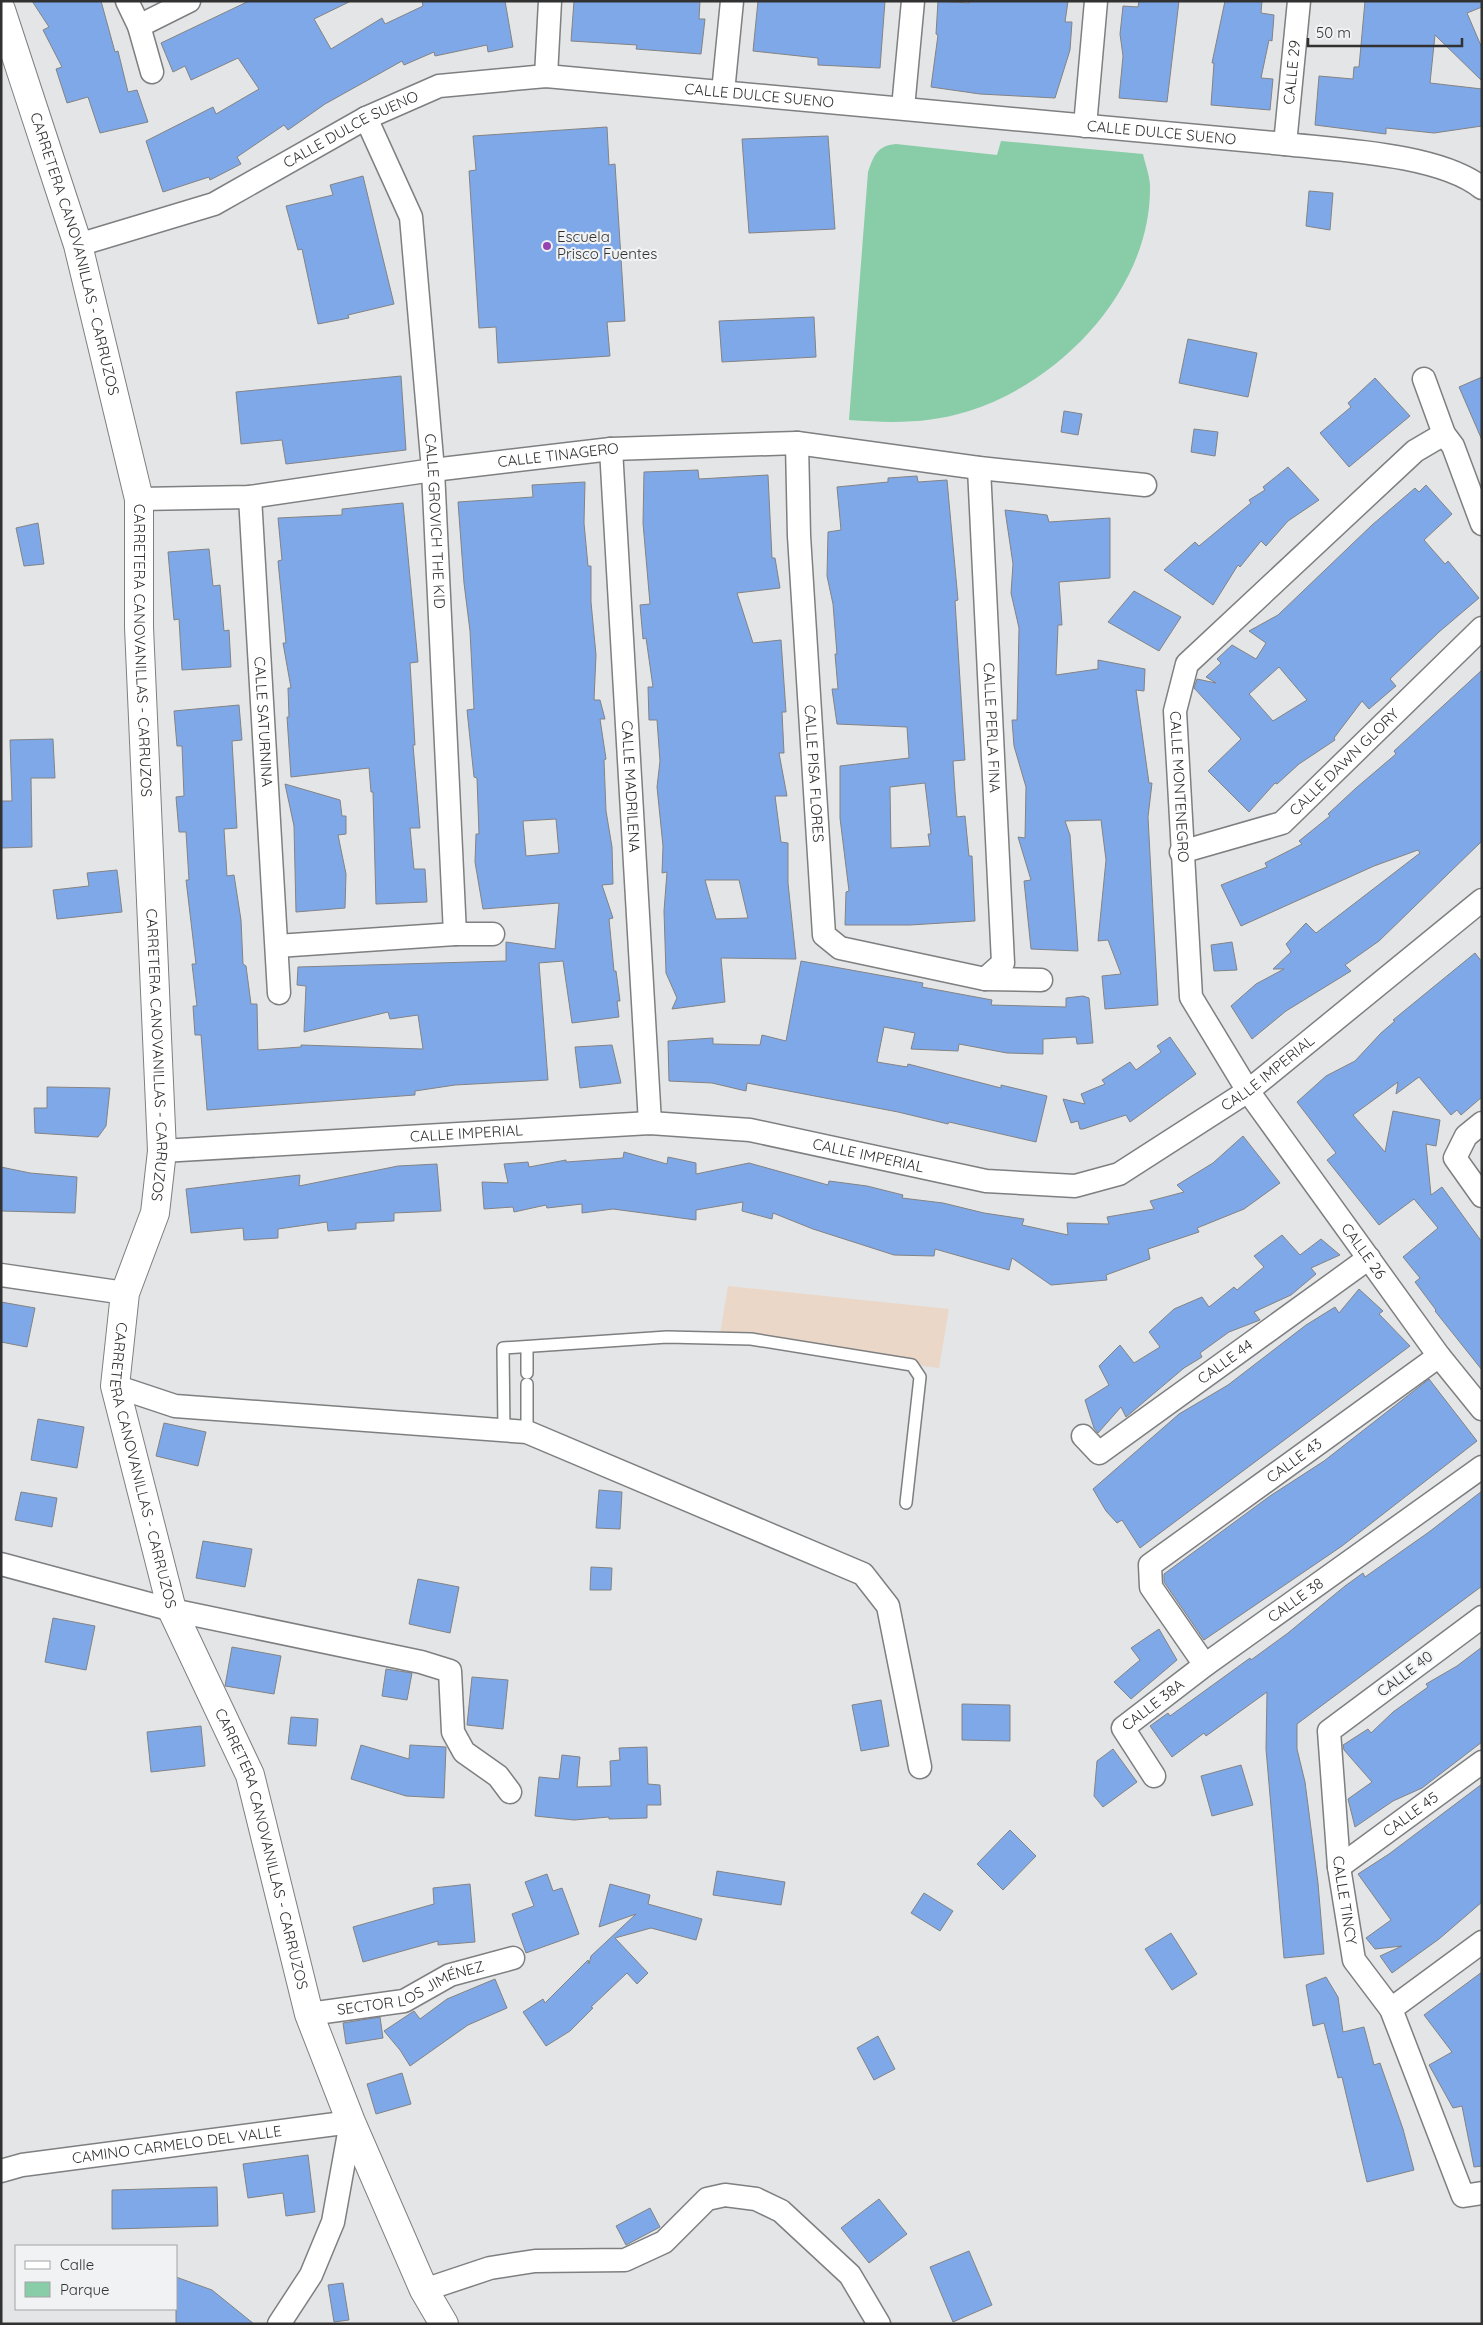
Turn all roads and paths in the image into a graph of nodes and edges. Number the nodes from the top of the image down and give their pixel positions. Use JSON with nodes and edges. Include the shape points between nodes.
{"nodes":[{"id":1,"x":127,"y":1,"type":"edge"},
{"id":2,"x":189,"y":1,"type":"edge"},
{"id":3,"x":550,"y":1,"type":"edge"},
{"id":4,"x":732,"y":1,"type":"edge"},
{"id":5,"x":913,"y":1,"type":"edge"},
{"id":6,"x":1096,"y":1,"type":"edge"},
{"id":7,"x":1299,"y":1,"type":"edge"},
{"id":8,"x":1,"y":10,"type":"edge"},
{"id":9,"x":138,"y":26,"type":"junction"},
{"id":10,"x":152,"y":72,"type":"dead end"},
{"id":11,"x":546,"y":76,"type":"junction"},
{"id":12,"x":724,"y":92,"type":"junction"},
{"id":13,"x":903,"y":108,"type":"junction"},
{"id":14,"x":366,"y":118,"type":"junction"},
{"id":15,"x":1085,"y":126,"type":"junction"},
{"id":16,"x":1285,"y":144,"type":"junction"},
{"id":17,"x":1478,"y":177,"type":"edge"},
{"id":18,"x":78,"y":245,"type":"junction"},
{"id":19,"x":1424,"y":379,"type":"dead end"},
{"id":20,"x":1444,"y":434,"type":"junction"},
{"id":21,"x":797,"y":443,"type":"junction"},
{"id":22,"x":611,"y":448,"type":"junction"},
{"id":23,"x":979,"y":468,"type":"junction"},
{"id":24,"x":433,"y":470,"type":"junction"},
{"id":25,"x":1145,"y":485,"type":"dead end"},
{"id":26,"x":250,"y":497,"type":"junction"},
{"id":27,"x":139,"y":499,"type":"junction"},
{"id":28,"x":1482,"y":524,"type":"edge"},
{"id":29,"x":1482,"y":628,"type":"edge"},
{"id":30,"x":1181,"y":852,"type":"junction"},
{"id":31,"x":1482,"y":900,"type":"edge"},
{"id":32,"x":455,"y":934,"type":"junction"},
{"id":33,"x":493,"y":934,"type":"dead end"},
{"id":34,"x":277,"y":946,"type":"junction"},
{"id":35,"x":985,"y":979,"type":"junction"},
{"id":36,"x":1041,"y":980,"type":"dead end"},
{"id":37,"x":279,"y":993,"type":"dead end"},
{"id":38,"x":1248,"y":1091,"type":"junction"},
{"id":39,"x":650,"y":1123,"type":"junction"},
{"id":40,"x":1482,"y":1123,"type":"edge"},
{"id":41,"x":162,"y":1151,"type":"junction"},
{"id":42,"x":1482,"y":1196,"type":"edge"},
{"id":43,"x":1370,"y":1258,"type":"junction"},
{"id":44,"x":1,"y":1275,"type":"edge"},
{"id":45,"x":124,"y":1293,"type":"junction"},
{"id":46,"x":527,"y":1347,"type":"junction"},
{"id":47,"x":1439,"y":1356,"type":"junction"},
{"id":48,"x":115,"y":1386,"type":"junction"},
{"id":49,"x":1482,"y":1409,"type":"edge"},
{"id":50,"x":504,"y":1430,"type":"junction"},
{"id":51,"x":527,"y":1432,"type":"junction"},
{"id":52,"x":1083,"y":1436,"type":"dead end"},
{"id":53,"x":1482,"y":1467,"type":"edge"},
{"id":54,"x":906,"y":1503,"type":"dead end"},
{"id":55,"x":1,"y":1564,"type":"edge"},
{"id":56,"x":172,"y":1610,"type":"junction"},
{"id":57,"x":1482,"y":1617,"type":"edge"},
{"id":58,"x":1205,"y":1665,"type":"junction"},
{"id":59,"x":1328,"y":1730,"type":"joint"},
{"id":60,"x":1482,"y":1762,"type":"edge"},
{"id":61,"x":920,"y":1767,"type":"dead end"},
{"id":62,"x":1154,"y":1776,"type":"dead end"},
{"id":63,"x":510,"y":1792,"type":"dead end"},
{"id":64,"x":1339,"y":1867,"type":"junction"},
{"id":65,"x":1482,"y":1942,"type":"edge"},
{"id":66,"x":513,"y":1958,"type":"dead end"},
{"id":67,"x":1391,"y":2009,"type":"junction"},
{"id":68,"x":309,"y":2014,"type":"junction"},
{"id":69,"x":351,"y":2122,"type":"junction"},
{"id":70,"x":1,"y":2171,"type":"edge"},
{"id":71,"x":1472,"y":2194,"type":"edge"},
{"id":72,"x":424,"y":2290,"type":"junction"},
{"id":73,"x":279,"y":2324,"type":"edge"},
{"id":74,"x":444,"y":2324,"type":"edge"},
{"id":75,"x":880,"y":2324,"type":"edge"}],
"edges":[{"from":1,"to":9,"type":"street"},
{"from":2,"to":9,"type":"street"},
{"from":3,"to":11,"type":"street"},
{"from":4,"to":12,"type":"street"},
{"from":5,"to":13,"type":"street"},
{"from":6,"to":15,"type":"street"},
{"from":7,"to":16,"type":"street","name":"CALLE 29"},
{"from":8,"to":18,"type":"street","name":"CARRETERA CANOVANILLAS - CARRUZOS"},
{"from":9,"to":10,"type":"street"},
{"from":11,"to":12,"type":"street","name":"CALLE DULCE SUENO"},
{"from":11,"to":14,"type":"street","name":"CALLE DULCE SUENO","via":[[439,86]]},
{"from":12,"to":13,"type":"street","name":"CALLE DULCE SUENO"},
{"from":13,"to":15,"type":"street","name":"CALLE DULCE SUENO"},
{"from":14,"to":18,"type":"street","name":"CALLE DULCE SUENO","via":[[214,204]]},
{"from":14,"to":24,"type":"street","name":"CALLE GROVICH THE KID","via":[[411,217]]},
{"from":15,"to":16,"type":"street","name":"CALLE DULCE SUENO"},
{"from":16,"to":17,"type":"street","name":"CALLE DULCE SUENO","via":[[1402,157]]},
{"from":18,"to":27,"type":"street","name":"CARRETERA CANOVANILLAS - CARRUZOS"},
{"from":19,"to":20,"type":"street"},
{"from":20,"to":28,"type":"street","via":[[1453,446]]},
{"from":20,"to":30,"type":"street","name":"CALLE MONTENEGRO","via":[[1415,451],[1187,664],[1175,711]]},
{"from":21,"to":22,"type":"street","name":"CALLE TINAGERO"},
{"from":21,"to":23,"type":"street","name":"CALLE TINAGERO"},
{"from":21,"to":35,"type":"street","name":"CALLE PISA FLORES","via":[[799,536],[824,935],[840,948]]},
{"from":22,"to":24,"type":"street","name":"CALLE TINAGERO"},
{"from":22,"to":39,"type":"street","name":"CALLE MADRILENA"},
{"from":23,"to":25,"type":"street","name":"CALLE TINAGERO"},
{"from":23,"to":35,"type":"street","name":"CALLE PERLA FINA","via":[[1003,963]]},
{"from":24,"to":26,"type":"street","name":"CALLE TINAGERO"},
{"from":24,"to":32,"type":"street","name":"CALLE GROVICH THE KID"},
{"from":26,"to":27,"type":"street","name":"CALLE TINAGERO"},
{"from":26,"to":34,"type":"street","name":"CALLE SATURNINA"},
{"from":27,"to":41,"type":"street","name":"CARRETERA CANOVANILLAS - CARRUZOS","via":[[139,627]]},
{"from":29,"to":30,"type":"street","name":"CALLE DAWN GLORY","via":[[1282,823]]},
{"from":30,"to":38,"type":"street","name":"CALLE MONTENEGRO","via":[[1191,998]]},
{"from":31,"to":38,"type":"street","name":"CALLE IMPERIAL"},
{"from":32,"to":33,"type":"street"},
{"from":32,"to":34,"type":"street"},
{"from":34,"to":37,"type":"street","name":"CALLE SATURNINA"},
{"from":35,"to":36,"type":"street","name":"CALLE PISA FLORES"},
{"from":38,"to":39,"type":"street","name":"CALLE IMPERIAL","via":[[1119,1174],[1076,1186],[986,1181],[750,1130]]},
{"from":38,"to":43,"type":"street","name":"CALLE 26"},
{"from":39,"to":41,"type":"street","name":"CALLE IMPERIAL"},
{"from":40,"to":42,"type":"street","via":[[1466,1136],[1455,1158]]},
{"from":41,"to":45,"type":"street","name":"CARRETERA CANOVANILLAS - CARRUZOS","via":[[155,1213]]},
{"from":43,"to":47,"type":"street","name":"CALLE 26"},
{"from":43,"to":52,"type":"street","name":"CALLE 44","via":[[1099,1453]]},
{"from":44,"to":45,"type":"street"},
{"from":45,"to":48,"type":"street","name":"CARRETERA CANOVANILLAS - CARRUZOS"},
{"from":46,"to":50,"type":"lane","via":[[504,1348]]},
{"from":46,"to":51,"type":"lane"},
{"from":46,"to":54,"type":"lane","via":[[667,1337],[751,1339],[912,1365],[920,1377]]},
{"from":47,"to":49,"type":"street","name":"CALLE 26"},
{"from":47,"to":58,"type":"street","name":"CALLE 43","via":[[1150,1566],[1152,1587]]},
{"from":48,"to":50,"type":"street","via":[[174,1406]]},
{"from":48,"to":56,"type":"street","name":"CARRETERA CANOVANILLAS - CARRUZOS"},
{"from":50,"to":51,"type":"street"},
{"from":51,"to":61,"type":"street","via":[[863,1574],[888,1606]]},
{"from":53,"to":58,"type":"street","name":"CALLE 38"},
{"from":55,"to":56,"type":"street"},
{"from":56,"to":63,"type":"street","via":[[421,1662],[450,1671],[453,1732],[464,1752],[498,1776]]},
{"from":56,"to":68,"type":"street","name":"CARRETERA CANOVANILLAS - CARRUZOS","via":[[250,1775]]},
{"from":57,"to":59,"type":"street","name":"CALLE 40"},
{"from":58,"to":62,"type":"street","name":"CALLE 38A","via":[[1124,1728]]},
{"from":59,"to":64,"type":"street","name":"CALLE TINCY"},
{"from":60,"to":64,"type":"street","name":"CALLE 45"},
{"from":64,"to":67,"type":"street","name":"CALLE TINCY","via":[[1354,1960]]},
{"from":65,"to":67,"type":"street"},
{"from":66,"to":68,"type":"street","name":"SECTOR LOS JIMÉNEZ","via":[[450,1975],[404,2001]]},
{"from":67,"to":71,"type":"street","name":"CALLE TINCY","via":[[1442,2140]]},
{"from":68,"to":69,"type":"street","name":"CARRETERA CANOVANILLAS - CARRUZOS"},
{"from":69,"to":70,"type":"street","name":"CAMINO CARMELO DEL VALLE","via":[[22,2165]]},
{"from":69,"to":72,"type":"street","name":"CARRETERA CANOVANILLAS - CARRUZOS"},
{"from":69,"to":73,"type":"street","via":[[333,2222],[311,2275]]},
{"from":72,"to":74,"type":"street","name":"CARRETERA CANOVANILLAS - CARRUZOS"},
{"from":72,"to":75,"type":"street","via":[[499,2266],[535,2261],[625,2260],[664,2242],[707,2199],[725,2195],[756,2199],[781,2211],[850,2275]]}]}
